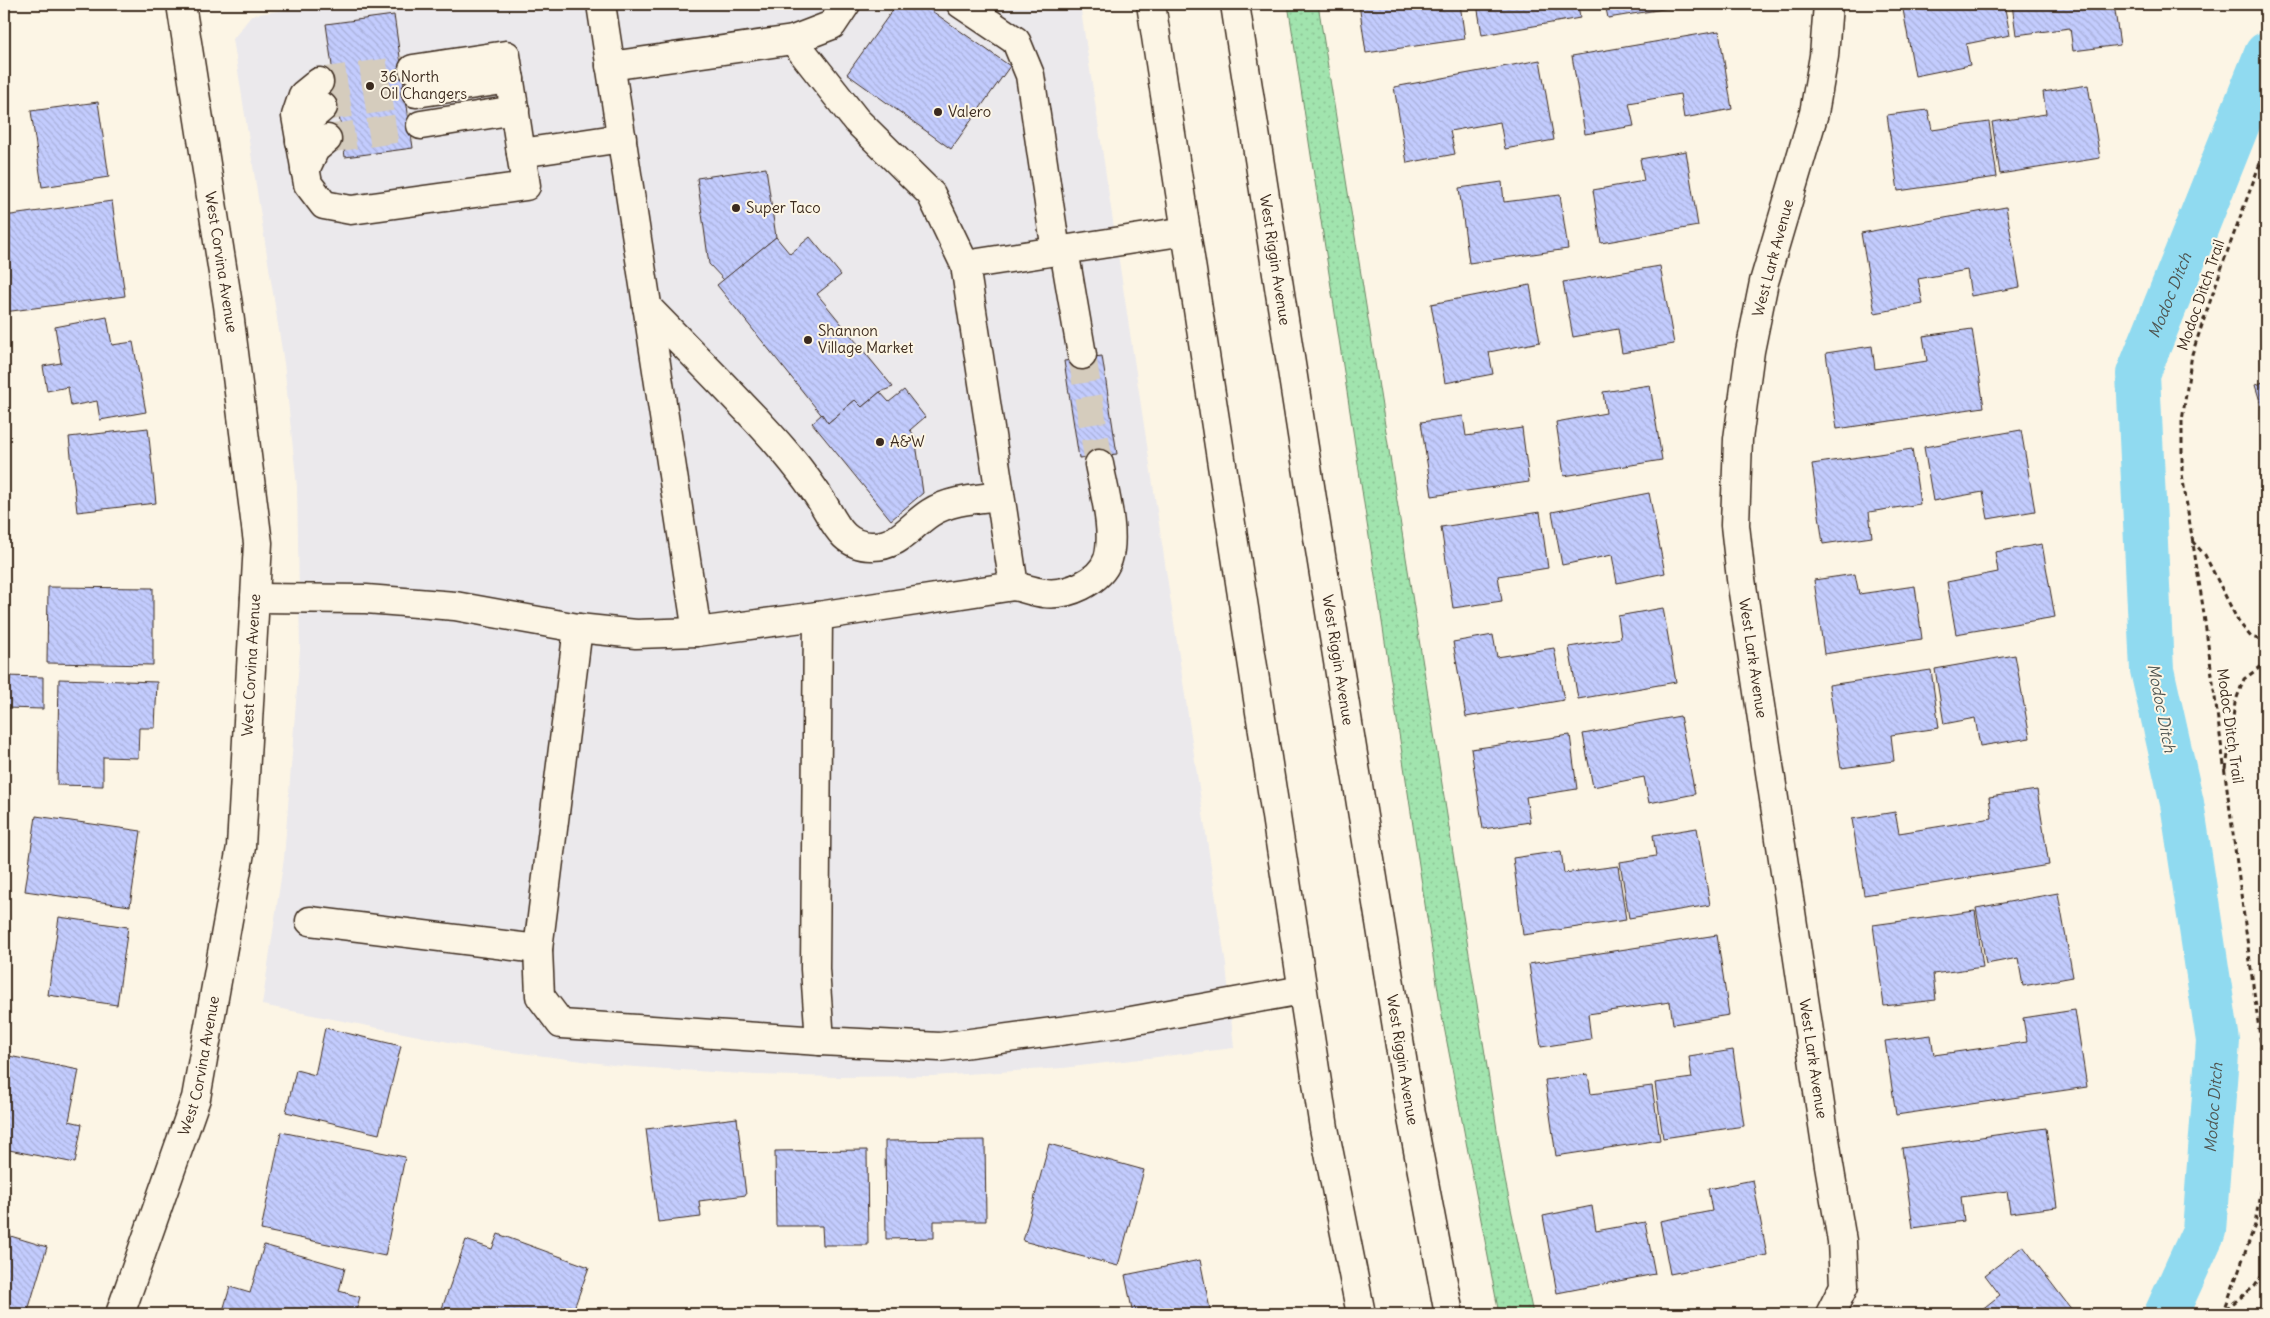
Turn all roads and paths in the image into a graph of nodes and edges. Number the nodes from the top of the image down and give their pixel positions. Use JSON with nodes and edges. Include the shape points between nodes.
{"nodes":[{"id":1,"x":181,"y":4,"type":"edge"},
{"id":2,"x":601,"y":4,"type":"edge"},
{"id":3,"x":846,"y":4,"type":"edge"},
{"id":4,"x":961,"y":4,"type":"edge"},
{"id":5,"x":1151,"y":4,"type":"edge"},
{"id":6,"x":1235,"y":4,"type":"edge"},
{"id":7,"x":1828,"y":4,"type":"edge"},
{"id":8,"x":793,"y":40,"type":"junction"},
{"id":9,"x":610,"y":66,"type":"junction"},
{"id":10,"x":415,"y":81,"type":"tunnel mouth"},
{"id":11,"x":321,"y":95,"type":"tunnel mouth"},
{"id":12,"x":515,"y":110,"type":"junction"},
{"id":13,"x":421,"y":124,"type":"tunnel mouth"},
{"id":14,"x":622,"y":138,"type":"junction"},
{"id":15,"x":327,"y":139,"type":"tunnel mouth"},
{"id":16,"x":2266,"y":147,"type":"edge"},
{"id":17,"x":521,"y":153,"type":"junction"},
{"id":18,"x":305,"y":170,"type":"junction"},
{"id":19,"x":1186,"y":231,"type":"junction"},
{"id":20,"x":1060,"y":251,"type":"junction"},
{"id":21,"x":965,"y":265,"type":"junction"},
{"id":22,"x":647,"y":307,"type":"junction"},
{"id":23,"x":1082,"y":355,"type":"tunnel mouth"},
{"id":24,"x":1099,"y":464,"type":"tunnel mouth"},
{"id":25,"x":1000,"y":496,"type":"junction"},
{"id":26,"x":2192,"y":541,"type":"junction"},
{"id":27,"x":1014,"y":586,"type":"junction"},
{"id":28,"x":255,"y":598,"type":"junction"},
{"id":29,"x":818,"y":616,"type":"junction"},
{"id":30,"x":578,"y":628,"type":"junction"},
{"id":31,"x":697,"y":632,"type":"junction"},
{"id":32,"x":2266,"y":641,"type":"edge"},
{"id":33,"x":2266,"y":663,"type":"edge"},
{"id":34,"x":2225,"y":771,"type":"junction"},
{"id":35,"x":310,"y":921,"type":"dead end"},
{"id":36,"x":538,"y":949,"type":"junction"},
{"id":37,"x":1302,"y":990,"type":"junction"},
{"id":38,"x":820,"y":1041,"type":"junction"},
{"id":39,"x":2262,"y":1057,"type":"junction"},
{"id":40,"x":2266,"y":1063,"type":"edge"},
{"id":41,"x":2266,"y":1270,"type":"edge"},
{"id":42,"x":2226,"y":1309,"type":"junction"},
{"id":43,"x":120,"y":1314,"type":"edge"},
{"id":44,"x":1361,"y":1314,"type":"edge"},
{"id":45,"x":1450,"y":1314,"type":"edge"},
{"id":46,"x":1830,"y":1314,"type":"edge"},
{"id":47,"x":2223,"y":1314,"type":"edge"}],
"edges":[{"from":1,"to":28,"type":"street","name":"West Corvina Avenue","via":[[228,305],[258,543]]},
{"from":2,"to":9,"type":"street"},
{"from":3,"to":8,"type":"street","via":[[832,25]]},
{"from":4,"to":20,"type":"street","via":[[1016,41],[1030,75]]},
{"from":5,"to":19,"type":"street"},
{"from":6,"to":45,"type":"street","name":"West Riggin Avenue","via":[[1410,1108]]},
{"from":7,"to":46,"type":"street","name":"West Lark Avenue","via":[[1824,56],[1814,113],[1764,282],[1750,351],[1738,439],[1735,525],[1842,1241],[1844,1286]]},
{"from":8,"to":9,"type":"street"},
{"from":8,"to":21,"type":"street","via":[[856,120],[931,194]]},
{"from":9,"to":14,"type":"street"},
{"from":10,"to":12,"type":"street","via":[[508,67]]},
{"from":11,"to":18,"type":"street","via":[[303,95],[296,116]]},
{"from":12,"to":13,"type":"street"},
{"from":12,"to":17,"type":"street"},
{"from":14,"to":17,"type":"street"},
{"from":14,"to":22,"type":"street"},
{"from":15,"to":18,"type":"street","via":[[315,149]]},
{"from":16,"to":26,"type":"path","name":"Modoc Ditch Trail","via":[[2192,354],[2182,421],[2182,474]]},
{"from":17,"to":18,"type":"street","via":[[526,186],[351,210],[324,205],[308,184]]},
{"from":19,"to":20,"type":"street"},
{"from":19,"to":37,"type":"street"},
{"from":20,"to":21,"type":"street"},
{"from":20,"to":23,"type":"street"},
{"from":21,"to":25,"type":"street"},
{"from":22,"to":25,"type":"street","via":[[772,436],[812,485],[837,530],[851,542],[886,546],[931,512],[968,500]]},
{"from":22,"to":31,"type":"street"},
{"from":24,"to":27,"type":"street","via":[[1110,535],[1108,559],[1099,573],[1084,585],[1045,594]]},
{"from":25,"to":27,"type":"street"},
{"from":26,"to":32,"type":"path","via":[[2214,570],[2238,622],[2251,637]]},
{"from":26,"to":34,"type":"path","name":"Modoc Ditch Trail"},
{"from":27,"to":29,"type":"street"},
{"from":28,"to":30,"type":"street","via":[[366,599],[456,606]]},
{"from":28,"to":43,"type":"street","name":"West Corvina Avenue","via":[[241,847],[196,1098]]},
{"from":29,"to":31,"type":"street"},
{"from":29,"to":38,"type":"street","via":[[815,969]]},
{"from":30,"to":31,"type":"street","via":[[636,634]]},
{"from":30,"to":36,"type":"street"},
{"from":33,"to":34,"type":"path","via":[[2244,679],[2235,703]]},
{"from":34,"to":39,"type":"path","name":"Modoc Ditch Trail"},
{"from":35,"to":36,"type":"street"},
{"from":36,"to":38,"type":"street","via":[[540,996],[561,1024]]},
{"from":37,"to":38,"type":"street","via":[[1120,1023],[940,1047]]},
{"from":37,"to":44,"type":"street","via":[[1324,1128]]},
{"from":39,"to":40,"type":"path"},
{"from":39,"to":42,"type":"path","name":"Modoc Ditch Trail","via":[[2265,1075],[2264,1166],[2255,1225]]},
{"from":41,"to":42,"type":"path","via":[[2255,1286]]},
{"from":42,"to":47,"type":"path","name":"Modoc Ditch Trail"}]}
